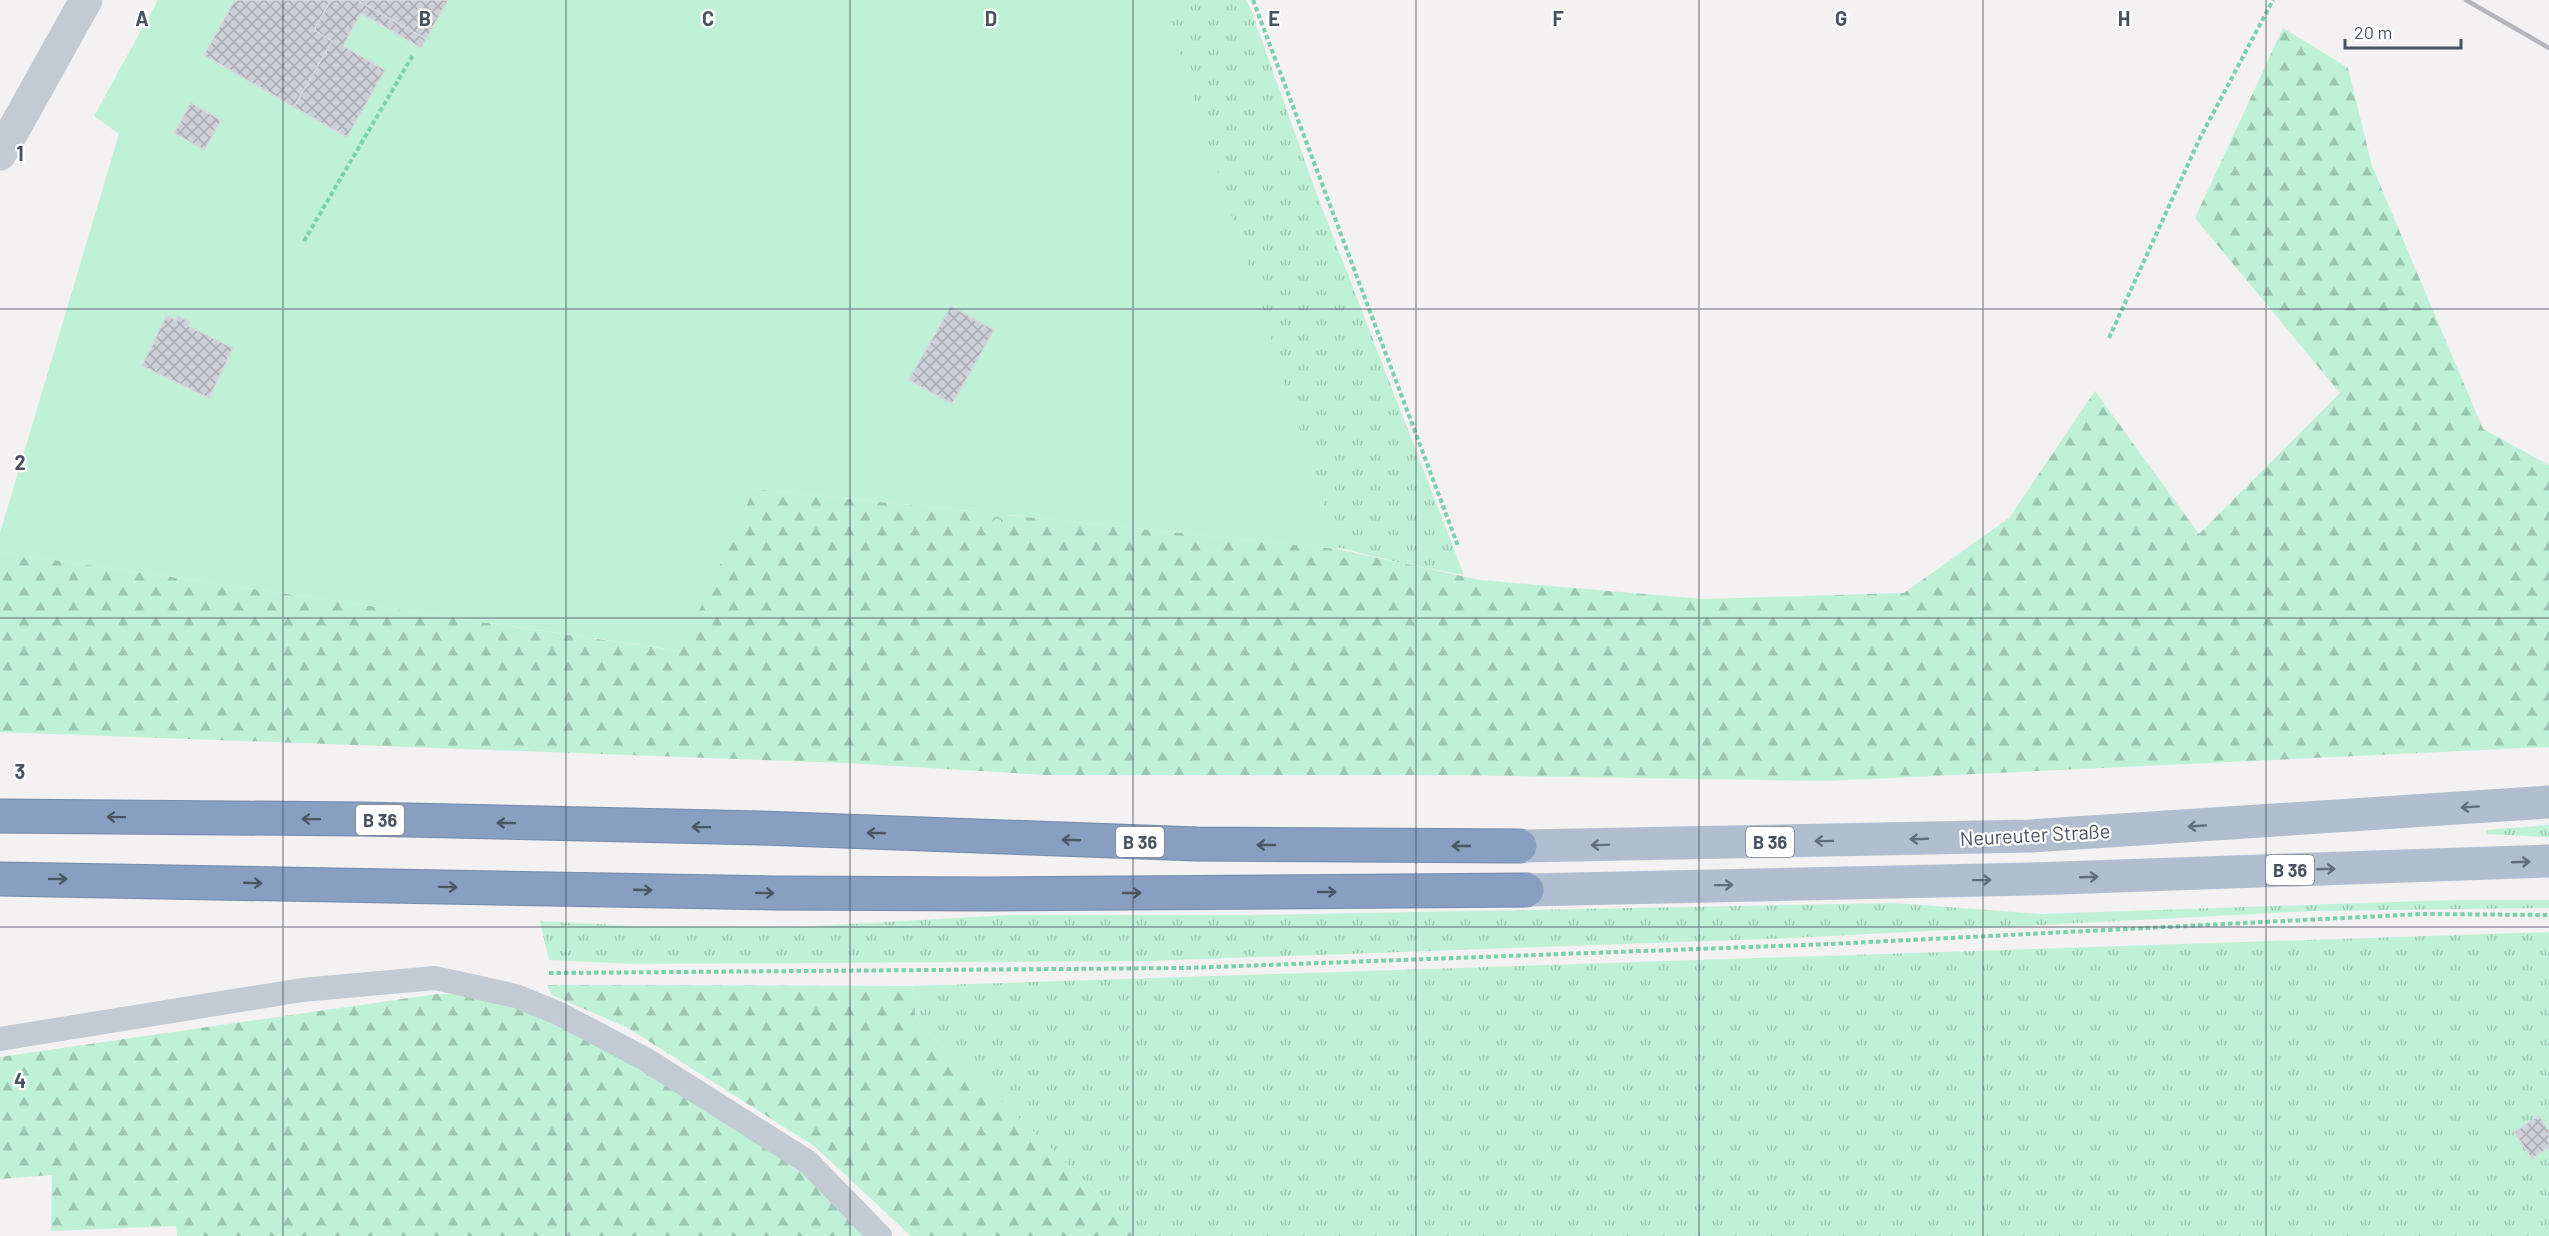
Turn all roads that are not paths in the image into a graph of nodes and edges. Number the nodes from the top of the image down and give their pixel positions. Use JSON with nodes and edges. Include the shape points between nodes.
{"nodes":[{"id":1,"x":87,"y":0,"type":"edge"},
{"id":2,"x":0,"y":154,"type":"edge"},
{"id":3,"x":2549,"y":802,"type":"edge"},
{"id":4,"x":0,"y":816,"type":"edge"},
{"id":5,"x":1520,"y":846,"type":"joint"},
{"id":6,"x":2549,"y":861,"type":"edge"},
{"id":7,"x":0,"y":879,"type":"edge"},
{"id":8,"x":1527,"y":890,"type":"joint"},
{"id":9,"x":0,"y":1039,"type":"edge"},
{"id":10,"x":880,"y":1236,"type":"edge"}],
"edges":[{"from":1,"to":2,"type":"street"},
{"from":3,"to":5,"type":"main road","name":"Neureuter Straße","number":"B 36","one_way":true,"via":[[2030,836]]},
{"from":5,"to":4,"type":"highway","number":"B 36","one_way":true,"via":[[1197,844],[760,828]]},
{"from":8,"to":6,"type":"main road","number":"B 36","one_way":true},
{"from":7,"to":8,"type":"highway","number":"B 36","one_way":true,"via":[[775,893]]},
{"from":9,"to":10,"type":"lane","via":[[302,990],[435,978],[516,996],[558,1013],[645,1059],[808,1162]]}]}
